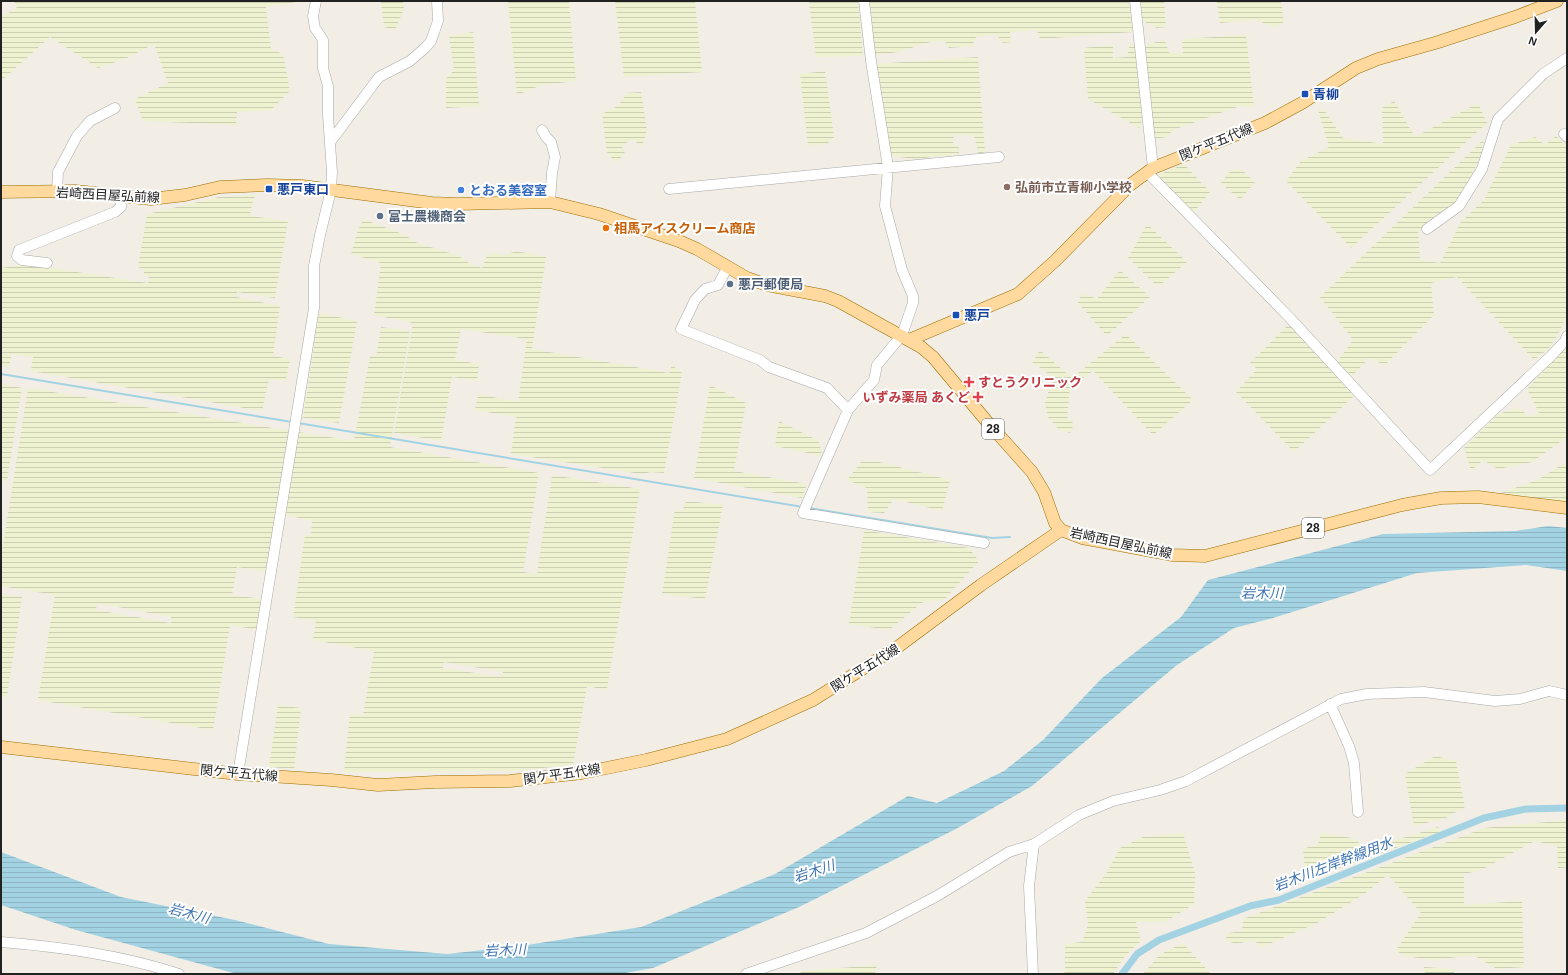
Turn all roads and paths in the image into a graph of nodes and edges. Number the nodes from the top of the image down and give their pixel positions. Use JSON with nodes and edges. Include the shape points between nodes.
{"nodes":[{"id":1,"x":316,"y":1,"type":"edge"},
{"id":2,"x":437,"y":1,"type":"edge"},
{"id":3,"x":864,"y":1,"type":"edge"},
{"id":4,"x":1135,"y":1,"type":"edge"},
{"id":5,"x":1557,"y":1,"type":"edge"},
{"id":6,"x":1567,"y":58,"type":"edge"},
{"id":7,"x":114,"y":108,"type":"dead end"},
{"id":8,"x":542,"y":130,"type":"dead end"},
{"id":9,"x":331,"y":141,"type":"junction"},
{"id":10,"x":999,"y":157,"type":"dead end"},
{"id":11,"x":888,"y":167,"type":"junction"},
{"id":12,"x":1150,"y":170,"type":"junction"},
{"id":13,"x":669,"y":189,"type":"dead end"},
{"id":14,"x":331,"y":190,"type":"junction"},
{"id":15,"x":1,"y":192,"type":"edge"},
{"id":16,"x":57,"y":192,"type":"junction"},
{"id":17,"x":120,"y":196,"type":"junction"},
{"id":18,"x":550,"y":202,"type":"junction"},
{"id":19,"x":1427,"y":229,"type":"dead end"},
{"id":20,"x":47,"y":263,"type":"dead end"},
{"id":21,"x":727,"y":268,"type":"junction"},
{"id":22,"x":1567,"y":336,"type":"edge"},
{"id":23,"x":905,"y":337,"type":"junction"},
{"id":24,"x":848,"y":410,"type":"junction"},
{"id":25,"x":1567,"y":508,"type":"edge"},
{"id":26,"x":1061,"y":530,"type":"junction"},
{"id":27,"x":984,"y":543,"type":"dead end"},
{"id":28,"x":1567,"y":695,"type":"edge"},
{"id":29,"x":1330,"y":704,"type":"junction"},
{"id":30,"x":1,"y":746,"type":"edge"},
{"id":31,"x":238,"y":774,"type":"junction"},
{"id":32,"x":1358,"y":812,"type":"dead end"},
{"id":33,"x":1034,"y":844,"type":"junction"},
{"id":34,"x":1,"y":942,"type":"edge"},
{"id":35,"x":179,"y":974,"type":"edge"},
{"id":36,"x":746,"y":974,"type":"edge"},
{"id":37,"x":1033,"y":974,"type":"edge"}],
"edges":[{"from":1,"to":9,"type":"street","via":[[313,16],[315,28],[323,40],[323,68],[328,86]]},
{"from":2,"to":9,"type":"street","via":[[438,21],[426,47],[410,61],[379,77]]},
{"from":3,"to":11,"type":"street"},
{"from":4,"to":12,"type":"street"},
{"from":5,"to":12,"type":"main road","name":"関ケ平五代線","via":[[1435,44],[1378,59],[1356,68],[1302,103],[1265,123]]},
{"from":6,"to":19,"type":"street","via":[[1543,74],[1498,119],[1482,169],[1459,206]]},
{"from":7,"to":16,"type":"street","via":[[90,121],[77,136],[58,172]]},
{"from":8,"to":18,"type":"street","via":[[551,142],[555,158]]},
{"from":9,"to":14,"type":"street"},
{"from":10,"to":11,"type":"street"},
{"from":11,"to":13,"type":"street"},
{"from":11,"to":23,"type":"street","via":[[885,206],[902,270],[913,296]]},
{"from":12,"to":22,"type":"street","via":[[1430,470],[1551,356]]},
{"from":12,"to":23,"type":"main road","name":"関ケ平五代線","via":[[1130,185],[1055,261],[1018,294]]},
{"from":14,"to":17,"type":"main road","name":"岩崎西目屋弘前線","number":"28","via":[[268,185],[220,187],[150,199]]},
{"from":14,"to":18,"type":"main road","name":"岩崎西目屋弘前線","number":"28","via":[[432,203]]},
{"from":14,"to":31,"type":"street","via":[[316,258],[314,308]]},
{"from":15,"to":16,"type":"main road","name":"岩崎西目屋弘前線","number":"28"},
{"from":16,"to":17,"type":"main road","name":"岩崎西目屋弘前線","number":"28","via":[[75,191]]},
{"from":17,"to":20,"type":"street","via":[[121,207],[115,212],[19,250],[17,256],[22,260]]},
{"from":18,"to":21,"type":"main road","name":"岩崎西目屋弘前線","number":"28","via":[[600,214],[679,241]]},
{"from":21,"to":23,"type":"main road","name":"岩崎西目屋弘前線","number":"28","via":[[756,281],[838,301]]},
{"from":21,"to":24,"type":"street","via":[[718,285],[705,289],[695,300],[681,329],[760,360],[769,367],[827,388]]},
{"from":23,"to":24,"type":"street","via":[[877,365],[874,380]]},
{"from":23,"to":26,"type":"main road","name":"岩崎西目屋弘前線","number":"28","via":[[932,356],[1032,472],[1044,492],[1055,523]]},
{"from":24,"to":27,"type":"street","via":[[803,513]]},
{"from":25,"to":26,"type":"main road","name":"岩崎西目屋弘前線","number":"28","via":[[1478,497],[1441,498],[1196,557],[1082,538]]},
{"from":26,"to":31,"type":"main road","name":"関ケ平五代線","via":[[892,651],[813,700],[727,739],[582,773],[510,781],[378,785]]},
{"from":28,"to":29,"type":"street","via":[[1550,691],[1520,699],[1495,701],[1424,692],[1374,694],[1341,699]]},
{"from":29,"to":32,"type":"street","via":[[1354,763]]},
{"from":29,"to":33,"type":"street","via":[[1186,781],[1113,801],[1079,815]]},
{"from":30,"to":31,"type":"main road","name":"関ケ平五代線"},
{"from":33,"to":36,"type":"street","via":[[1009,852],[938,896],[866,933]]},
{"from":33,"to":37,"type":"street","via":[[1029,886]]},
{"from":34,"to":35,"type":"street","via":[[102,954]]}]}
